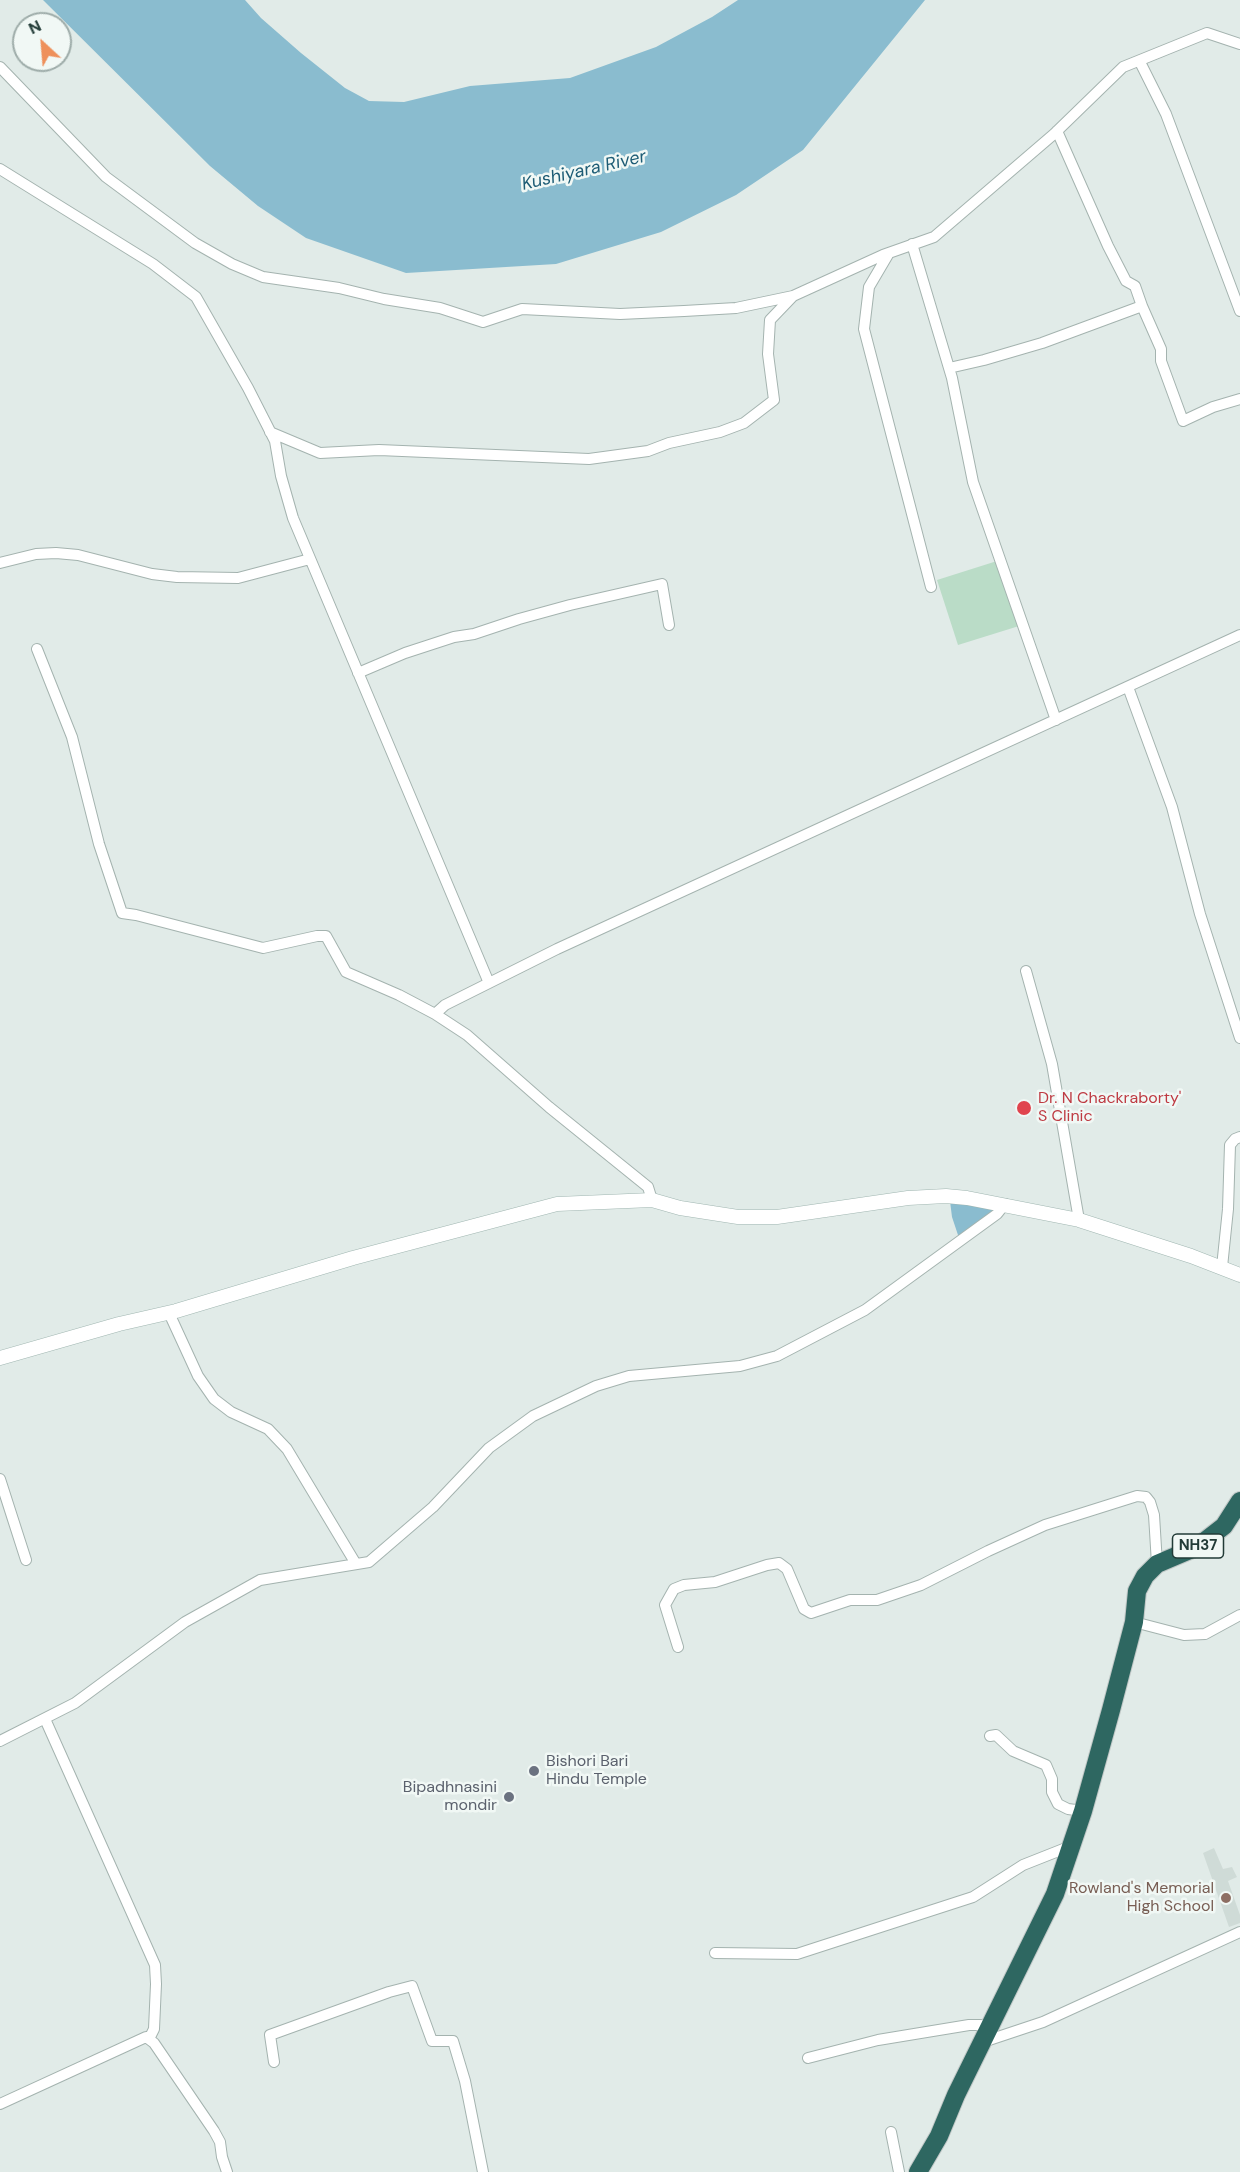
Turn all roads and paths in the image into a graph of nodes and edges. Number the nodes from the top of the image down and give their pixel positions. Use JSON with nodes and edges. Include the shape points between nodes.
{"nodes":[{"id":1,"x":1240,"y":44,"type":"edge"},
{"id":2,"x":1140,"y":62,"type":"junction"},
{"id":3,"x":0,"y":67,"type":"edge"},
{"id":4,"x":1057,"y":131,"type":"junction"},
{"id":5,"x":0,"y":169,"type":"edge"},
{"id":6,"x":912,"y":244,"type":"junction"},
{"id":7,"x":889,"y":253,"type":"junction"},
{"id":8,"x":793,"y":296,"type":"junction"},
{"id":9,"x":1142,"y":306,"type":"junction"},
{"id":10,"x":1240,"y":311,"type":"edge"},
{"id":11,"x":949,"y":368,"type":"junction"},
{"id":12,"x":1240,"y":399,"type":"edge"},
{"id":13,"x":270,"y":432,"type":"junction"},
{"id":14,"x":310,"y":559,"type":"junction"},
{"id":15,"x":0,"y":563,"type":"edge"},
{"id":16,"x":931,"y":587,"type":"dead end"},
{"id":17,"x":669,"y":625,"type":"dead end"},
{"id":18,"x":1240,"y":635,"type":"edge"},
{"id":19,"x":37,"y":648,"type":"dead end"},
{"id":20,"x":358,"y":673,"type":"junction"},
{"id":21,"x":1128,"y":687,"type":"junction"},
{"id":22,"x":1056,"y":720,"type":"junction"},
{"id":23,"x":1026,"y":971,"type":"dead end"},
{"id":24,"x":489,"y":983,"type":"junction"},
{"id":25,"x":435,"y":1014,"type":"junction"},
{"id":26,"x":1240,"y":1038,"type":"edge"},
{"id":27,"x":1240,"y":1137,"type":"edge"},
{"id":28,"x":652,"y":1200,"type":"junction"},
{"id":29,"x":1005,"y":1204,"type":"junction"},
{"id":30,"x":1079,"y":1220,"type":"junction"},
{"id":31,"x":1222,"y":1268,"type":"junction"},
{"id":32,"x":1240,"y":1275,"type":"edge"},
{"id":33,"x":169,"y":1313,"type":"junction"},
{"id":34,"x":0,"y":1358,"type":"edge"},
{"id":35,"x":0,"y":1479,"type":"edge"},
{"id":36,"x":1240,"y":1501,"type":"edge"},
{"id":37,"x":26,"y":1560,"type":"dead end"},
{"id":38,"x":356,"y":1564,"type":"junction"},
{"id":39,"x":1157,"y":1564,"type":"junction"},
{"id":40,"x":1240,"y":1614,"type":"edge"},
{"id":41,"x":1134,"y":1623,"type":"junction"},
{"id":42,"x":678,"y":1647,"type":"dead end"},
{"id":43,"x":45,"y":1719,"type":"junction"},
{"id":44,"x":990,"y":1736,"type":"dead end"},
{"id":45,"x":0,"y":1741,"type":"edge"},
{"id":46,"x":1083,"y":1811,"type":"junction"},
{"id":47,"x":1071,"y":1846,"type":"junction"},
{"id":48,"x":1240,"y":1932,"type":"edge"},
{"id":49,"x":715,"y":1953,"type":"dead end"},
{"id":50,"x":985,"y":2036,"type":"junction"},
{"id":51,"x":149,"y":2039,"type":"junction"},
{"id":52,"x":808,"y":2058,"type":"dead end"},
{"id":53,"x":274,"y":2062,"type":"dead end"},
{"id":54,"x":0,"y":2104,"type":"edge"},
{"id":55,"x":891,"y":2132,"type":"dead end"},
{"id":56,"x":227,"y":2172,"type":"edge"},
{"id":57,"x":483,"y":2172,"type":"edge"},
{"id":58,"x":899,"y":2172,"type":"edge"},
{"id":59,"x":918,"y":2172,"type":"edge"}],
"edges":[{"from":1,"to":2,"type":"street","via":[[1207,33]]},
{"from":2,"to":4,"type":"street","via":[[1123,67]]},
{"from":2,"to":10,"type":"street","via":[[1166,114]]},
{"from":3,"to":8,"type":"street","via":[[106,177],[195,243],[263,277],[440,308],[483,322],[522,309],[620,314],[673,312],[736,308]]},
{"from":4,"to":6,"type":"street","via":[[934,237]]},
{"from":4,"to":9,"type":"street","via":[[1119,270],[1125,281],[1135,286]]},
{"from":5,"to":13,"type":"street","via":[[153,264],[196,297]]},
{"from":6,"to":7,"type":"street"},
{"from":6,"to":11,"type":"street"},
{"from":7,"to":8,"type":"street"},
{"from":7,"to":16,"type":"street","via":[[869,287],[864,329]]},
{"from":8,"to":13,"type":"street","via":[[770,320],[768,354],[774,400],[744,423],[648,451],[589,459],[379,450],[320,453]]},
{"from":9,"to":11,"type":"street","via":[[1042,343]]},
{"from":9,"to":12,"type":"street","via":[[1161,349],[1161,362],[1183,421]]},
{"from":11,"to":22,"type":"street","via":[[973,482]]},
{"from":13,"to":14,"type":"street","via":[[292,518]]},
{"from":14,"to":15,"type":"street","via":[[238,578],[152,574],[56,553]]},
{"from":14,"to":20,"type":"street"},
{"from":17,"to":20,"type":"street","via":[[662,584],[454,638]]},
{"from":18,"to":21,"type":"street"},
{"from":19,"to":25,"type":"street","via":[[72,737],[99,844],[122,913],[263,948],[326,936],[346,972]]},
{"from":20,"to":24,"type":"street"},
{"from":21,"to":22,"type":"street"},
{"from":21,"to":26,"type":"street","via":[[1172,807],[1200,914]]},
{"from":22,"to":24,"type":"street"},
{"from":23,"to":30,"type":"street","via":[[1052,1064]]},
{"from":24,"to":25,"type":"street"},
{"from":25,"to":28,"type":"street","via":[[466,1035],[648,1187]]},
{"from":27,"to":31,"type":"street","via":[[1230,1145]]},
{"from":28,"to":29,"type":"main road","via":[[738,1217],[946,1196]]},
{"from":28,"to":33,"type":"main road","via":[[557,1204],[353,1258]]},
{"from":29,"to":30,"type":"main road"},
{"from":29,"to":38,"type":"street","via":[[997,1214],[865,1310],[777,1356],[740,1366],[629,1376],[596,1386],[533,1416],[489,1448],[433,1507],[369,1562]]},
{"from":30,"to":31,"type":"main road"},
{"from":31,"to":32,"type":"main road"},
{"from":33,"to":34,"type":"main road"},
{"from":33,"to":38,"type":"street","via":[[198,1376],[214,1399],[268,1430],[287,1449]]},
{"from":35,"to":37,"type":"street"},
{"from":36,"to":39,"type":"highway","number":"NH37","via":[[1224,1526],[1197,1547]]},
{"from":38,"to":43,"type":"street","via":[[260,1580],[185,1622],[75,1703]]},
{"from":39,"to":41,"type":"highway","number":"NH37","via":[[1137,1591]]},
{"from":39,"to":42,"type":"street","via":[[1152,1508],[1146,1497],[1137,1496],[1045,1525],[921,1585],[877,1600],[850,1600],[811,1613],[804,1609],[787,1569],[779,1563],[715,1581],[684,1585],[674,1589],[665,1605]]},
{"from":40,"to":41,"type":"street","via":[[1205,1634],[1184,1635]]},
{"from":41,"to":46,"type":"highway","number":"NH37"},
{"from":43,"to":45,"type":"street"},
{"from":43,"to":51,"type":"street","via":[[154,1965],[154,2029]]},
{"from":44,"to":46,"type":"street","via":[[996,1735],[1013,1751],[1046,1765],[1058,1804]]},
{"from":46,"to":47,"type":"highway","number":"NH37"},
{"from":47,"to":49,"type":"street","via":[[1023,1865],[973,1897],[797,1954]]},
{"from":47,"to":50,"type":"highway","number":"NH37","via":[[1055,1894]]},
{"from":48,"to":50,"type":"street","via":[[1043,2022]]},
{"from":50,"to":52,"type":"street","via":[[981,2025],[969,2025],[878,2040]]},
{"from":50,"to":59,"type":"highway","number":"NH37"},
{"from":51,"to":54,"type":"street","via":[[132,2042]]},
{"from":51,"to":56,"type":"street","via":[[220,2142]]},
{"from":53,"to":57,"type":"street","via":[[270,2035],[412,1986],[432,2041],[453,2041]]},
{"from":55,"to":58,"type":"street"}]}
